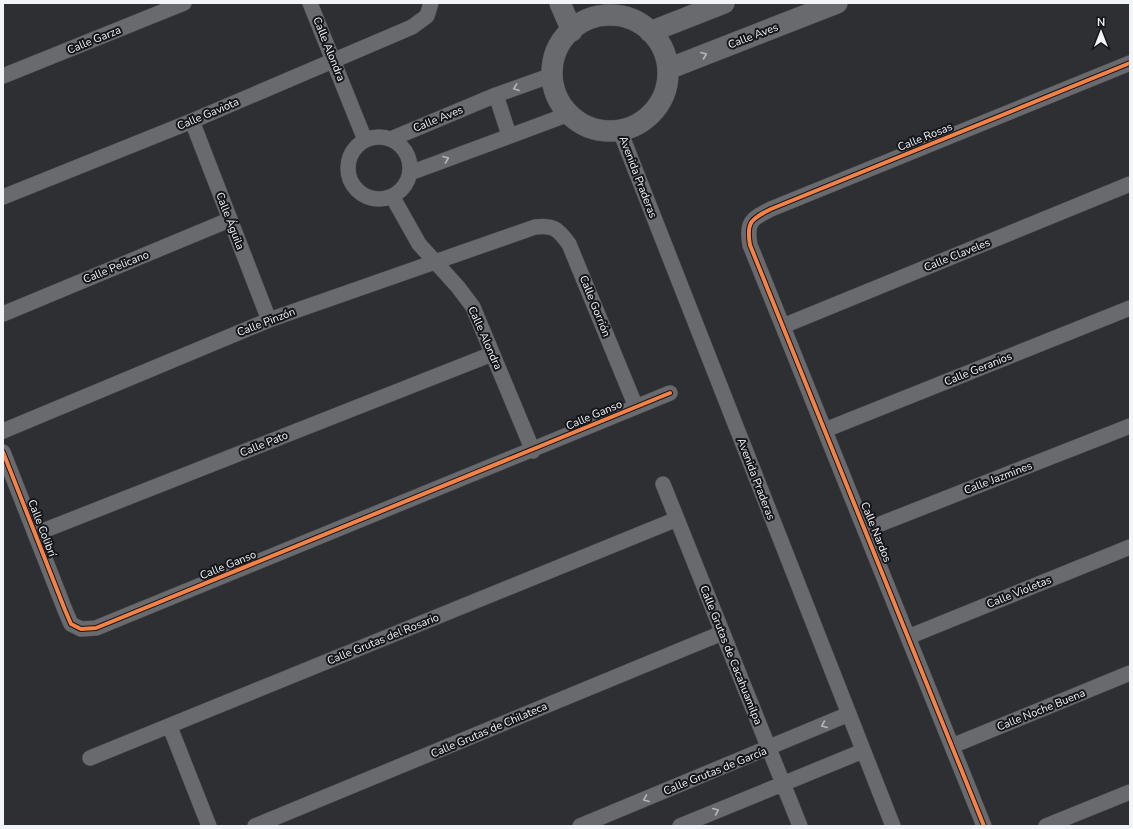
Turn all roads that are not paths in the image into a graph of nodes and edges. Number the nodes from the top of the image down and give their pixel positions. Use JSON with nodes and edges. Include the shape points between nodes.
{"nodes":[{"id":1,"x":184,"y":3,"type":"edge"},
{"id":2,"x":310,"y":3,"type":"edge"},
{"id":3,"x":431,"y":3,"type":"edge"},
{"id":4,"x":560,"y":3,"type":"edge"},
{"id":5,"x":724,"y":3,"type":"edge"},
{"id":6,"x":837,"y":3,"type":"edge"},
{"id":7,"x":611,"y":9,"type":"edge"},
{"id":8,"x":572,"y":31,"type":"junction"},
{"id":9,"x":650,"y":32,"type":"junction"},
{"id":10,"x":335,"y":61,"type":"junction"},
{"id":11,"x":1130,"y":63,"type":"edge"},
{"id":12,"x":668,"y":69,"type":"junction"},
{"id":13,"x":552,"y":75,"type":"junction"},
{"id":14,"x":3,"y":76,"type":"edge"},
{"id":15,"x":496,"y":95,"type":"junction"},
{"id":16,"x":569,"y":114,"type":"junction"},
{"id":17,"x":192,"y":121,"type":"junction"},
{"id":18,"x":620,"y":131,"type":"junction"},
{"id":19,"x":510,"y":135,"type":"junction"},
{"id":20,"x":391,"y":139,"type":"junction"},
{"id":21,"x":365,"y":140,"type":"junction"},
{"id":22,"x":410,"y":173,"type":"junction"},
{"id":23,"x":1130,"y":184,"type":"edge"},
{"id":24,"x":392,"y":196,"type":"junction"},
{"id":25,"x":3,"y":197,"type":"edge"},
{"id":26,"x":229,"y":220,"type":"junction"},
{"id":27,"x":535,"y":227,"type":"joint"},
{"id":28,"x":750,"y":245,"type":"joint"},
{"id":29,"x":434,"y":261,"type":"junction"},
{"id":30,"x":1130,"y":308,"type":"edge"},
{"id":31,"x":3,"y":314,"type":"edge"},
{"id":32,"x":268,"y":320,"type":"junction"},
{"id":33,"x":783,"y":326,"type":"junction"},
{"id":34,"x":492,"y":354,"type":"junction"},
{"id":35,"x":670,"y":394,"type":"dead end"},
{"id":36,"x":636,"y":407,"type":"junction"},
{"id":37,"x":1130,"y":426,"type":"edge"},
{"id":38,"x":825,"y":430,"type":"junction"},
{"id":39,"x":3,"y":431,"type":"edge"},
{"id":40,"x":533,"y":451,"type":"junction"},
{"id":41,"x":3,"y":452,"type":"edge"},
{"id":42,"x":663,"y":484,"type":"dead end"},
{"id":43,"x":677,"y":519,"type":"junction"},
{"id":44,"x":865,"y":530,"type":"junction"},
{"id":45,"x":35,"y":534,"type":"junction"},
{"id":46,"x":1130,"y":547,"type":"edge"},
{"id":47,"x":65,"y":610,"type":"joint"},
{"id":48,"x":722,"y":633,"type":"junction"},
{"id":49,"x":908,"y":637,"type":"junction"},
{"id":50,"x":1130,"y":674,"type":"edge"},
{"id":51,"x":849,"y":714,"type":"junction"},
{"id":52,"x":170,"y":727,"type":"junction"},
{"id":53,"x":952,"y":746,"type":"junction"},
{"id":54,"x":769,"y":748,"type":"junction"},
{"id":55,"x":863,"y":751,"type":"junction"},
{"id":56,"x":90,"y":758,"type":"dead end"},
{"id":57,"x":783,"y":783,"type":"junction"},
{"id":58,"x":1130,"y":792,"type":"edge"},
{"id":59,"x":209,"y":826,"type":"edge"},
{"id":60,"x":255,"y":826,"type":"edge"},
{"id":61,"x":580,"y":826,"type":"edge"},
{"id":62,"x":680,"y":826,"type":"edge"},
{"id":63,"x":800,"y":826,"type":"edge"},
{"id":64,"x":893,"y":826,"type":"edge"},
{"id":65,"x":984,"y":826,"type":"edge"},
{"id":66,"x":1046,"y":826,"type":"edge"}],
"edges":[{"from":1,"to":14,"type":"street","name":"Calle Garza"},
{"from":2,"to":10,"type":"street","name":"Calle Alondra"},
{"from":3,"to":10,"type":"street","name":"Calle Gaviota","via":[[427,16],[412,27]]},
{"from":4,"to":8,"type":"street"},
{"from":5,"to":9,"type":"street"},
{"from":12,"to":6,"type":"street","name":"Calle Aves","one_way":true},
{"from":7,"to":8,"type":"street"},
{"from":7,"to":9,"type":"street"},
{"from":8,"to":13,"type":"street","via":[[561,43],[554,58]]},
{"from":9,"to":12,"type":"street","via":[[666,55]]},
{"from":10,"to":17,"type":"street","name":"Calle Gaviota"},
{"from":10,"to":21,"type":"street","name":"Calle Alondra"},
{"from":11,"to":28,"type":"street","name":"Calle Rosas","via":[[771,209],[754,218],[748,229]]},
{"from":12,"to":18,"type":"street","via":[[665,91],[651,114],[638,124]]},
{"from":13,"to":15,"type":"street","name":"Calle Aves","one_way":true},
{"from":13,"to":16,"type":"street","via":[[560,103]]},
{"from":15,"to":19,"type":"street"},
{"from":15,"to":20,"type":"street","name":"Calle Aves"},
{"from":16,"to":18,"type":"street","via":[[594,129]]},
{"from":16,"to":19,"type":"street"},
{"from":17,"to":25,"type":"street","name":"Calle Gaviota"},
{"from":17,"to":26,"type":"street","name":"Calle Águila"},
{"from":18,"to":51,"type":"street","name":"Avenida Praderas"},
{"from":22,"to":19,"type":"street","one_way":true},
{"from":20,"to":21,"type":"street","via":[[380,136]]},
{"from":20,"to":22,"type":"street","via":[[400,144],[407,153]]},
{"from":21,"to":24,"type":"street","via":[[352,150],[348,160],[349,180],[355,189],[372,199]]},
{"from":22,"to":24,"type":"street","via":[[401,191]]},
{"from":23,"to":33,"type":"street","name":"Calle Claveles"},
{"from":24,"to":29,"type":"street","name":"Calle Alondra","via":[[419,244]]},
{"from":26,"to":31,"type":"street","name":"Calle Pelicano"},
{"from":26,"to":32,"type":"street","name":"Calle Águila"},
{"from":27,"to":29,"type":"street","name":"Calle Pinzón"},
{"from":27,"to":36,"type":"street","name":"Calle Gorrión","via":[[548,226],[559,231],[569,244]]},
{"from":28,"to":33,"type":"street","name":"Calle Nardos"},
{"from":29,"to":32,"type":"street","name":"Calle Pinzón"},
{"from":29,"to":34,"type":"street","name":"Calle Alondra","via":[[473,308]]},
{"from":30,"to":38,"type":"street","name":"Calle Geranios"},
{"from":32,"to":39,"type":"street","name":"Calle Pinzón"},
{"from":33,"to":38,"type":"street","name":"Calle Nardos"},
{"from":34,"to":40,"type":"street","name":"Calle Alondra"},
{"from":34,"to":45,"type":"street","name":"Calle Pato"},
{"from":35,"to":36,"type":"street","name":"Calle Ganso"},
{"from":36,"to":40,"type":"street","name":"Calle Ganso"},
{"from":37,"to":44,"type":"street","name":"Calle Jazmines"},
{"from":38,"to":44,"type":"street","name":"Calle Nardos"},
{"from":40,"to":47,"type":"street","name":"Calle Ganso","via":[[96,628],[81,629],[71,624]]},
{"from":41,"to":45,"type":"street","name":"Calle Colibrí"},
{"from":42,"to":43,"type":"street","name":"Calle Grutas de Cacahuamilpa"},
{"from":43,"to":48,"type":"street","name":"Calle Grutas de Cacahuamilpa"},
{"from":43,"to":52,"type":"street","name":"Calle Grutas del Rosario"},
{"from":44,"to":49,"type":"street","name":"Calle Nardos"},
{"from":45,"to":47,"type":"street","name":"Calle Colibrí"},
{"from":46,"to":49,"type":"street","name":"Calle Violetas"},
{"from":48,"to":54,"type":"street","name":"Calle Grutas de Cacahuamilpa"},
{"from":48,"to":60,"type":"street","name":"Calle Grutas de Chilateca"},
{"from":49,"to":53,"type":"street","name":"Calle Nardos"},
{"from":50,"to":53,"type":"street","name":"Calle Noche Buena"},
{"from":51,"to":54,"type":"street","name":"Calle Grutas de García","one_way":true},
{"from":51,"to":55,"type":"street","name":"Avenida Praderas"},
{"from":52,"to":56,"type":"street","name":"Calle Grutas del Rosario"},
{"from":52,"to":59,"type":"street"},
{"from":53,"to":65,"type":"street","name":"Calle Nardos"},
{"from":54,"to":57,"type":"street","name":"Calle Grutas de Cacahuamilpa"},
{"from":54,"to":61,"type":"street","name":"Calle Grutas de García","one_way":true},
{"from":55,"to":57,"type":"street"},
{"from":55,"to":64,"type":"street","name":"Avenida Praderas"},
{"from":62,"to":57,"type":"street","one_way":true},
{"from":57,"to":63,"type":"street","name":"Calle Grutas de Cacahuamilpa"},
{"from":58,"to":66,"type":"street"}]}
